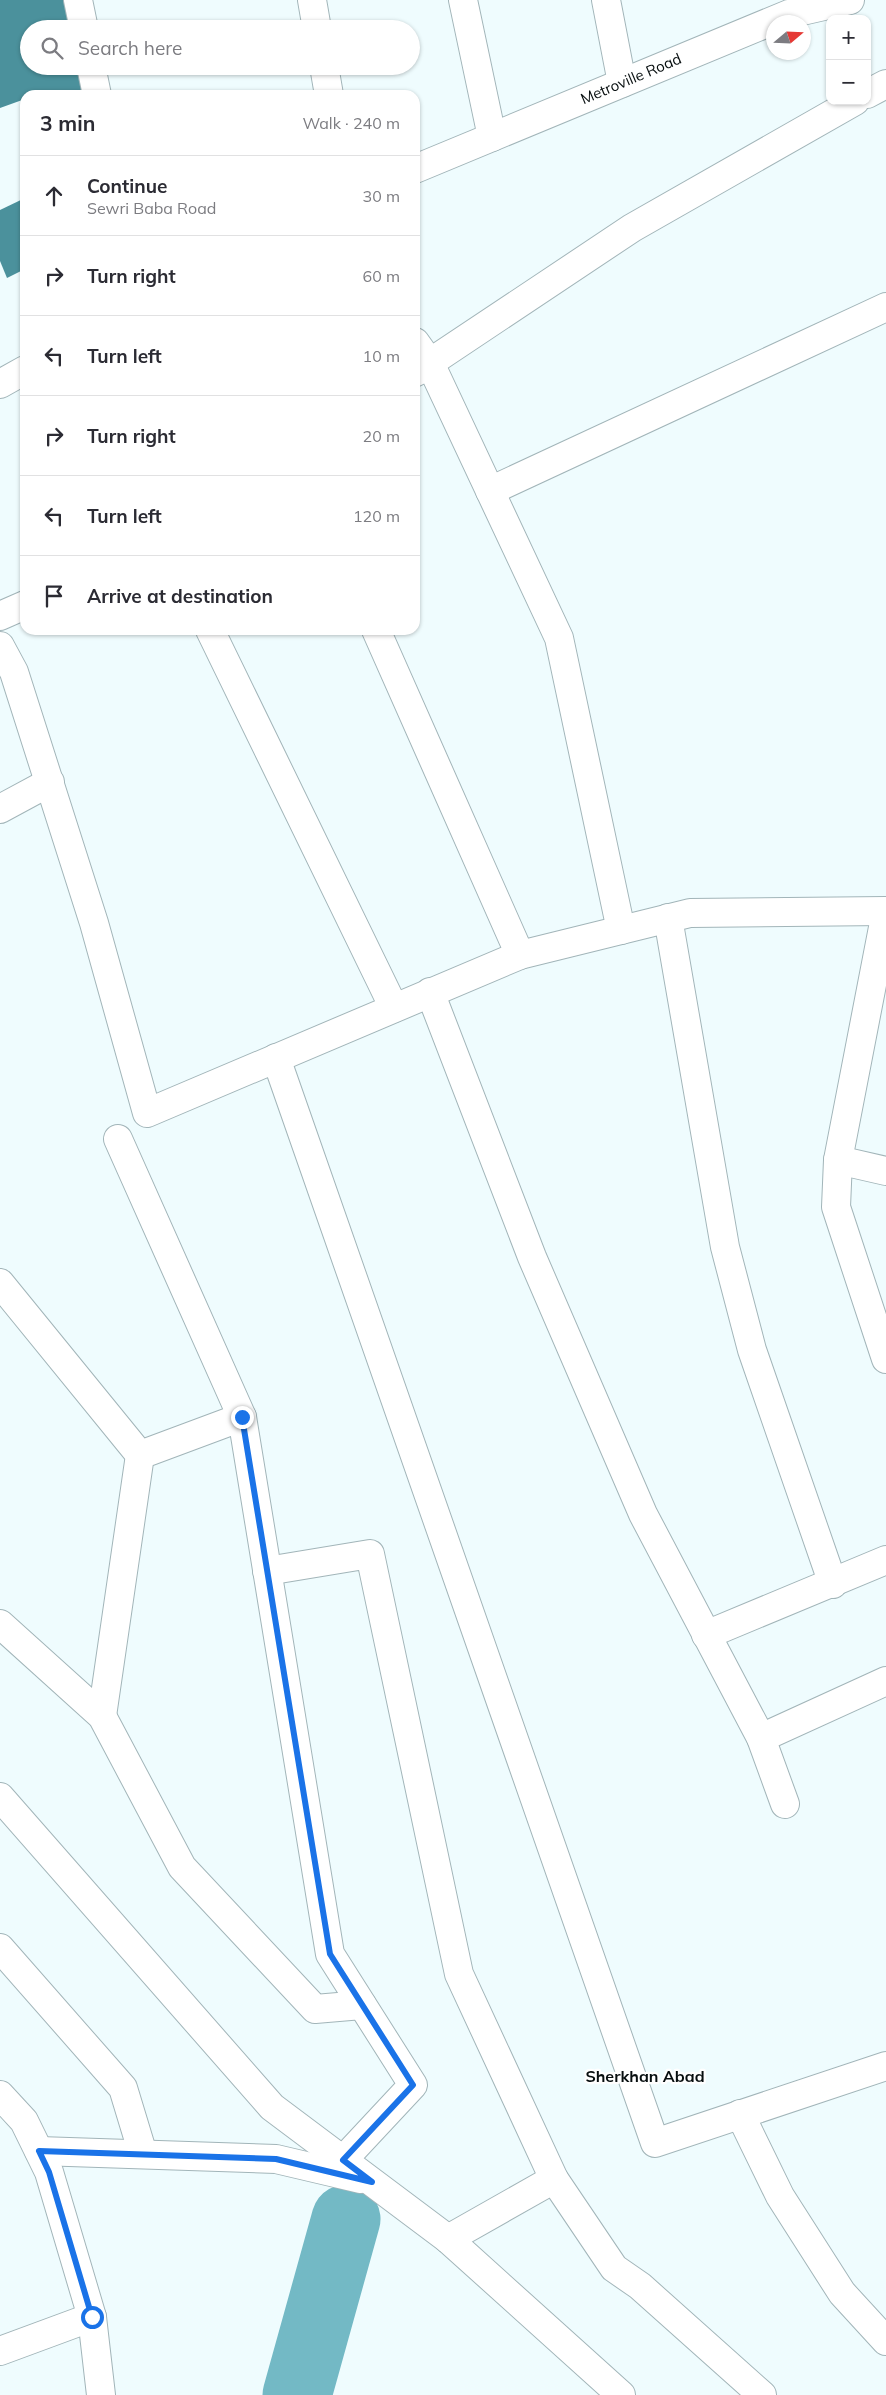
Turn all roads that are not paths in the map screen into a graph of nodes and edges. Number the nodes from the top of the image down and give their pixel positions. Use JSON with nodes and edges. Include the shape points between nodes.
{"nodes":[{"id":1,"x":78,"y":0,"type":"edge"},
{"id":2,"x":312,"y":0,"type":"edge"},
{"id":3,"x":463,"y":0,"type":"edge"},
{"id":4,"x":606,"y":0,"type":"edge"},
{"id":5,"x":838,"y":1,"type":"edge"},
{"id":6,"x":82,"y":20,"type":"edge"},
{"id":7,"x":315,"y":20,"type":"edge"},
{"id":8,"x":93,"y":75,"type":"edge"},
{"id":9,"x":326,"y":75,"type":"edge"},
{"id":10,"x":622,"y":83,"type":"junction"},
{"id":11,"x":886,"y":84,"type":"edge"},
{"id":12,"x":96,"y":90,"type":"edge"},
{"id":13,"x":328,"y":90,"type":"edge"},
{"id":14,"x":871,"y":92,"type":"edge"},
{"id":15,"x":848,"y":105,"type":"edge"},
{"id":16,"x":492,"y":137,"type":"junction"},
{"id":17,"x":420,"y":167,"type":"edge"},
{"id":18,"x":886,"y":307,"type":"edge"},
{"id":19,"x":420,"y":359,"type":"edge"},
{"id":20,"x":20,"y":373,"type":"edge"},
{"id":21,"x":0,"y":384,"type":"edge"},
{"id":22,"x":490,"y":492,"type":"junction"},
{"id":23,"x":20,"y":607,"type":"edge"},
{"id":24,"x":0,"y":616,"type":"edge"},
{"id":25,"x":212,"y":635,"type":"edge"},
{"id":26,"x":378,"y":635,"type":"edge"},
{"id":27,"x":0,"y":646,"type":"edge"},
{"id":28,"x":50,"y":782,"type":"junction"},
{"id":29,"x":0,"y":809,"type":"edge"},
{"id":30,"x":886,"y":911,"type":"edge"},
{"id":31,"x":668,"y":918,"type":"junction"},
{"id":32,"x":620,"y":930,"type":"junction"},
{"id":33,"x":520,"y":955,"type":"junction"},
{"id":34,"x":430,"y":992,"type":"junction"},
{"id":35,"x":394,"y":1008,"type":"junction"},
{"id":36,"x":276,"y":1058,"type":"junction"},
{"id":37,"x":118,"y":1139,"type":"dead end"},
{"id":38,"x":838,"y":1160,"type":"junction"},
{"id":39,"x":886,"y":1171,"type":"edge"},
{"id":40,"x":0,"y":1283,"type":"edge"},
{"id":41,"x":886,"y":1359,"type":"edge"},
{"id":42,"x":242,"y":1417,"type":"junction"},
{"id":43,"x":140,"y":1455,"type":"junction"},
{"id":44,"x":886,"y":1560,"type":"edge"},
{"id":45,"x":267,"y":1571,"type":"junction"},
{"id":46,"x":833,"y":1584,"type":"junction"},
{"id":47,"x":0,"y":1624,"type":"edge"},
{"id":48,"x":706,"y":1635,"type":"junction"},
{"id":49,"x":886,"y":1680,"type":"edge"},
{"id":50,"x":102,"y":1716,"type":"junction"},
{"id":51,"x":761,"y":1738,"type":"junction"},
{"id":52,"x":0,"y":1797,"type":"edge"},
{"id":53,"x":785,"y":1804,"type":"dead end"},
{"id":54,"x":0,"y":1948,"type":"edge"},
{"id":55,"x":362,"y":2005,"type":"junction"},
{"id":56,"x":886,"y":2066,"type":"edge"},
{"id":57,"x":0,"y":2095,"type":"edge"},
{"id":58,"x":740,"y":2114,"type":"junction"},
{"id":59,"x":39,"y":2151,"type":"junction"},
{"id":60,"x":143,"y":2154,"type":"junction"},
{"id":61,"x":343,"y":2160,"type":"junction"},
{"id":62,"x":554,"y":2179,"type":"junction"},
{"id":63,"x":372,"y":2182,"type":"junction"},
{"id":64,"x":448,"y":2239,"type":"junction"},
{"id":65,"x":92,"y":2317,"type":"junction"},
{"id":66,"x":886,"y":2341,"type":"edge"},
{"id":67,"x":0,"y":2351,"type":"edge"},
{"id":68,"x":751,"y":2391,"type":"edge"},
{"id":69,"x":101,"y":2395,"type":"edge"},
{"id":70,"x":621,"y":2395,"type":"edge"}],
"edges":[{"from":1,"to":6,"type":"street"},
{"from":2,"to":7,"type":"street"},
{"from":3,"to":16,"type":"street"},
{"from":4,"to":10,"type":"street"},
{"from":5,"to":10,"type":"street","name":"Metroville Road","via":[[789,14]]},
{"from":8,"to":12,"type":"street"},
{"from":9,"to":13,"type":"street"},
{"from":10,"to":16,"type":"street","name":"Metroville Road"},
{"from":11,"to":14,"type":"street"},
{"from":15,"to":19,"type":"street","via":[[632,228]]},
{"from":16,"to":17,"type":"street","name":"Metroville Road"},
{"from":18,"to":22,"type":"street"},
{"from":19,"to":22,"type":"street"},
{"from":20,"to":21,"type":"street"},
{"from":22,"to":32,"type":"street","via":[[559,638]]},
{"from":23,"to":24,"type":"street"},
{"from":25,"to":35,"type":"street"},
{"from":26,"to":33,"type":"street"},
{"from":27,"to":28,"type":"street","via":[[14,672]]},
{"from":28,"to":29,"type":"street"},
{"from":28,"to":36,"type":"street","via":[[94,923],[147,1113]]},
{"from":30,"to":31,"type":"street","via":[[690,913]]},
{"from":30,"to":38,"type":"street"},
{"from":31,"to":32,"type":"street"},
{"from":31,"to":46,"type":"street","via":[[725,1247],[752,1350]]},
{"from":32,"to":33,"type":"street"},
{"from":33,"to":34,"type":"street"},
{"from":34,"to":35,"type":"street"},
{"from":34,"to":48,"type":"street","via":[[532,1257],[642,1514]]},
{"from":35,"to":36,"type":"street"},
{"from":36,"to":58,"type":"street","via":[[655,2143]]},
{"from":37,"to":42,"type":"street"},
{"from":38,"to":39,"type":"street"},
{"from":38,"to":41,"type":"street","via":[[836,1207]]},
{"from":40,"to":43,"type":"street"},
{"from":42,"to":43,"type":"street"},
{"from":42,"to":45,"type":"street"},
{"from":43,"to":50,"type":"street"},
{"from":44,"to":46,"type":"street"},
{"from":45,"to":55,"type":"street","via":[[330,1954]]},
{"from":45,"to":62,"type":"street","via":[[370,1554],[459,1974]]},
{"from":46,"to":48,"type":"street"},
{"from":47,"to":50,"type":"street"},
{"from":48,"to":51,"type":"street"},
{"from":49,"to":51,"type":"street"},
{"from":50,"to":55,"type":"street","via":[[182,1867],[314,2009]]},
{"from":51,"to":53,"type":"street"},
{"from":52,"to":61,"type":"street","via":[[272,2107]]},
{"from":54,"to":60,"type":"street","via":[[124,2088]]},
{"from":55,"to":61,"type":"street","via":[[413,2085]]},
{"from":56,"to":58,"type":"street"},
{"from":57,"to":59,"type":"street","via":[[24,2120]]},
{"from":58,"to":66,"type":"street","via":[[780,2196],[842,2293]]},
{"from":59,"to":60,"type":"street"},
{"from":59,"to":65,"type":"street","via":[[49,2172]]},
{"from":60,"to":63,"type":"street","via":[[276,2159]]},
{"from":61,"to":63,"type":"street"},
{"from":62,"to":64,"type":"street"},
{"from":62,"to":68,"type":"street","via":[[614,2268],[640,2286]]},
{"from":63,"to":64,"type":"street"},
{"from":64,"to":70,"type":"street"},
{"from":65,"to":67,"type":"street"},
{"from":65,"to":69,"type":"street"}]}
